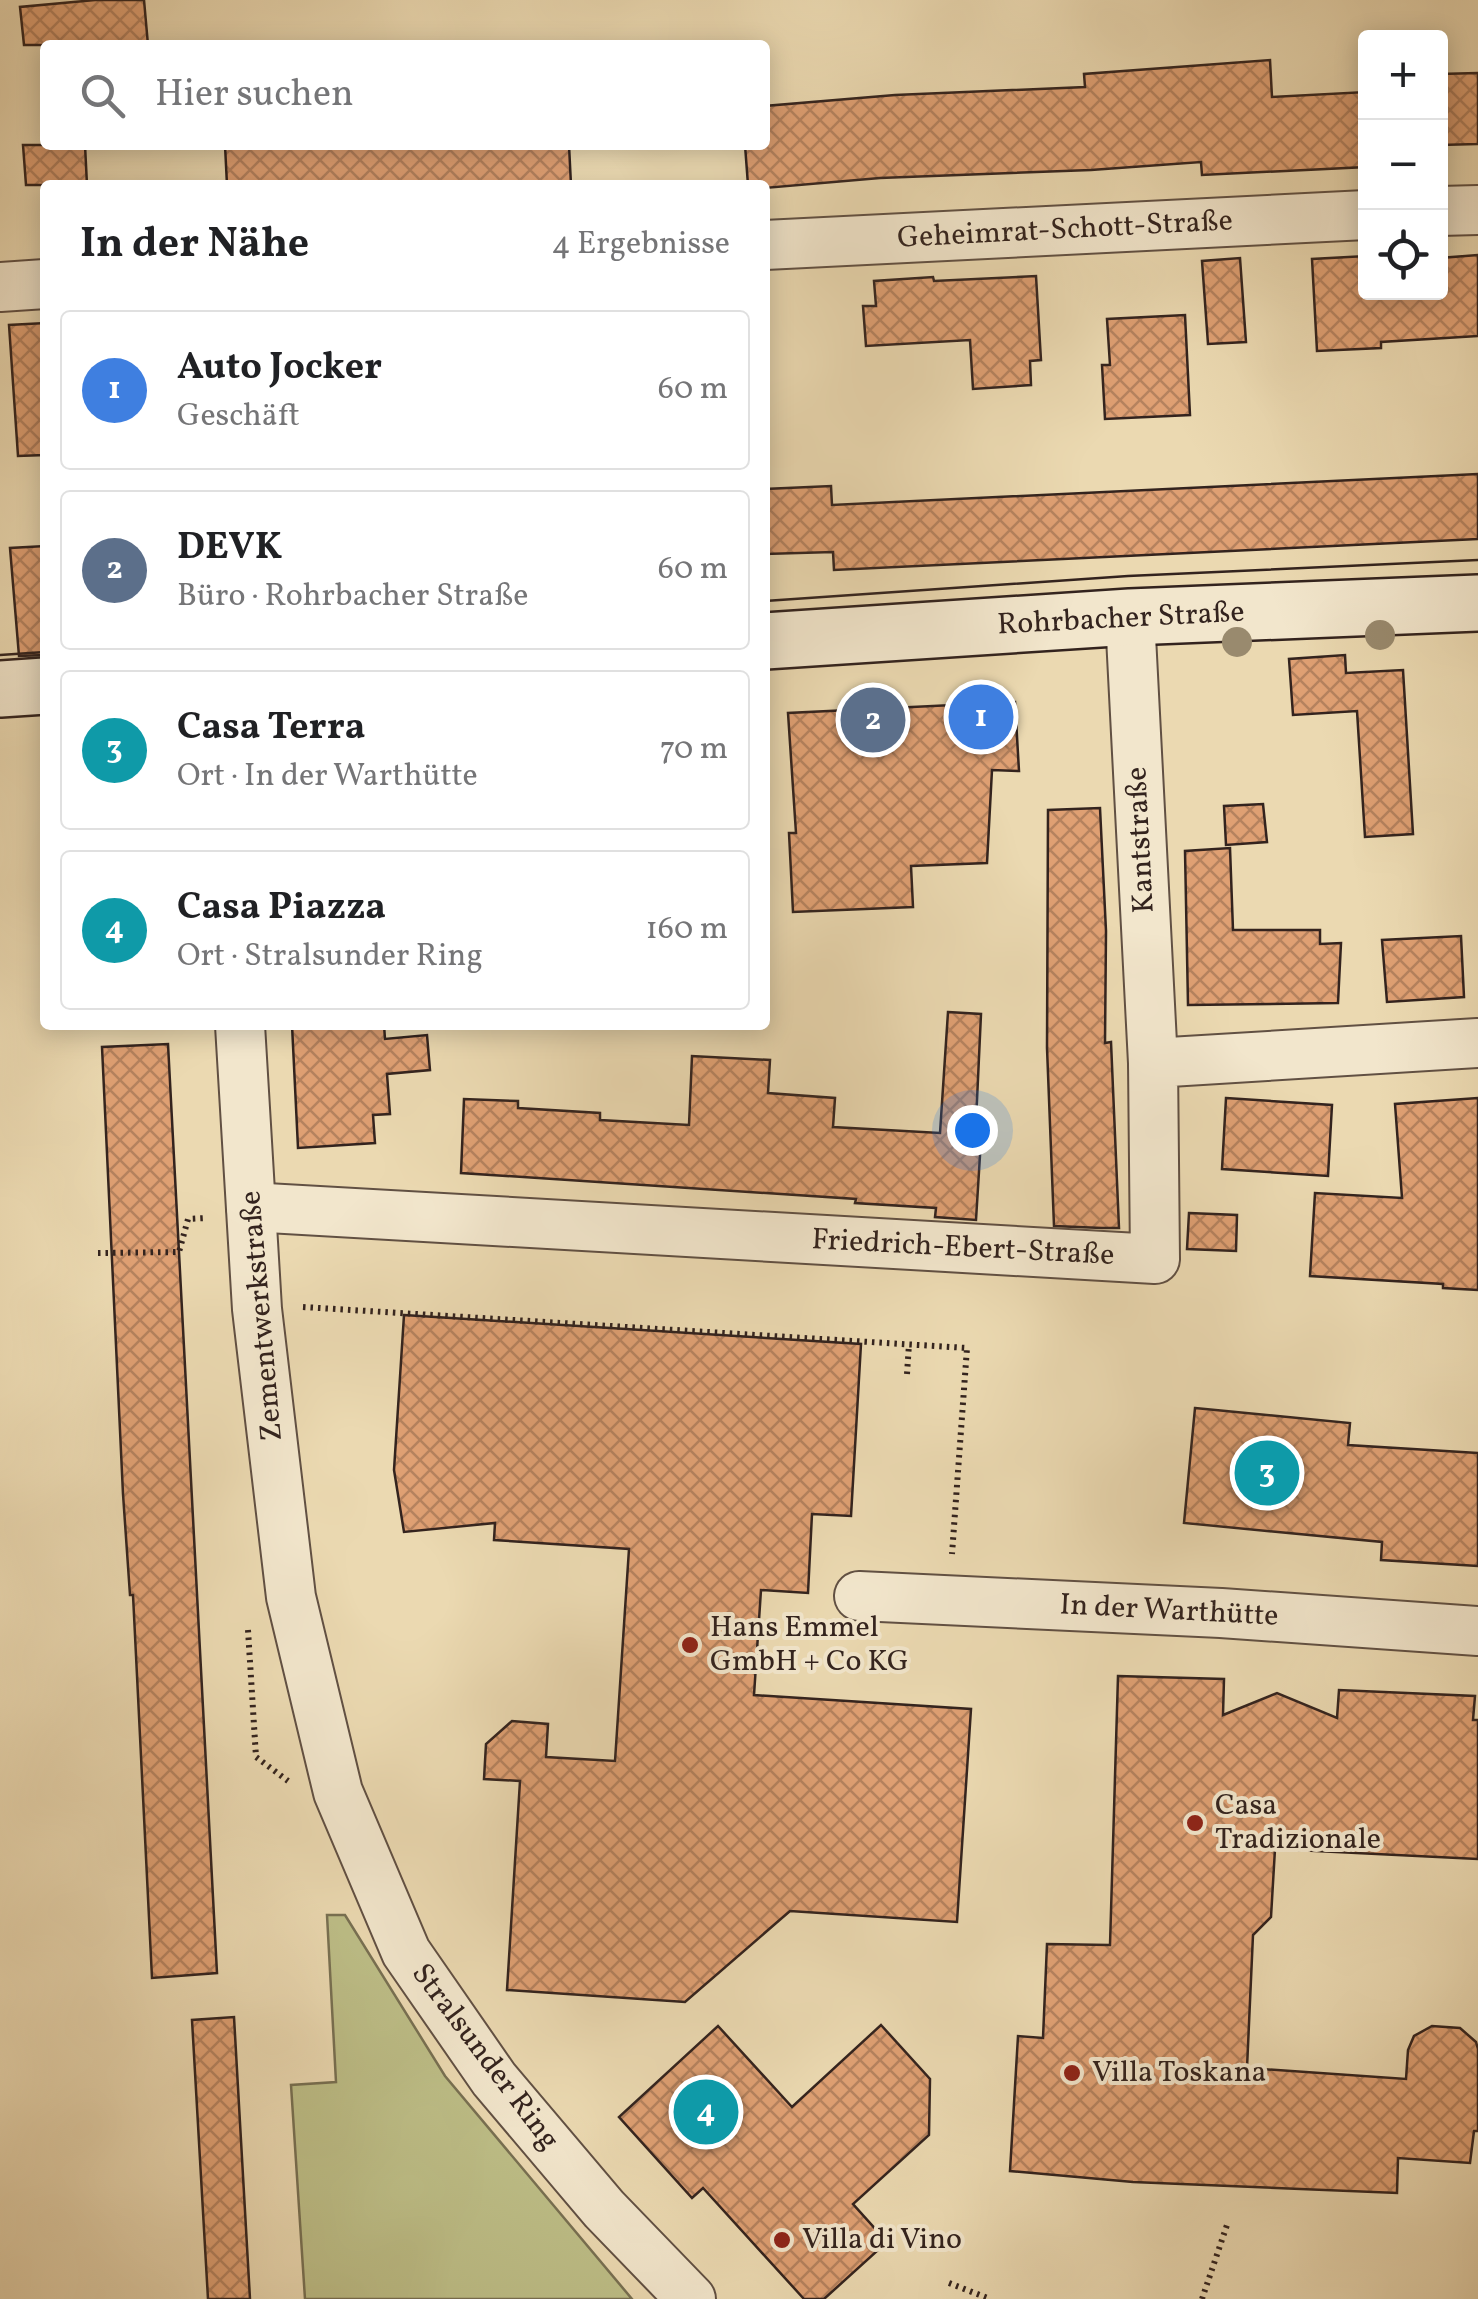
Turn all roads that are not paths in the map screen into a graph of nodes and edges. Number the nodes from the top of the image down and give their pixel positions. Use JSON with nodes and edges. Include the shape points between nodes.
{"nodes":[{"id":1,"x":1478,"y":210,"type":"edge"},
{"id":2,"x":1448,"y":212,"type":"edge"},
{"id":3,"x":1358,"y":215,"type":"edge"},
{"id":4,"x":770,"y":245,"type":"edge"},
{"id":5,"x":40,"y":284,"type":"edge"},
{"id":6,"x":0,"y":287,"type":"edge"},
{"id":7,"x":1478,"y":603,"type":"edge"},
{"id":8,"x":1130,"y":617,"type":"junction"},
{"id":9,"x":770,"y":641,"type":"edge"},
{"id":10,"x":40,"y":686,"type":"edge"},
{"id":11,"x":0,"y":690,"type":"edge"},
{"id":12,"x":240,"y":1030,"type":"edge"},
{"id":13,"x":1478,"y":1043,"type":"edge"},
{"id":14,"x":1153,"y":1063,"type":"junction"},
{"id":15,"x":237,"y":1212,"type":"junction"},
{"id":16,"x":859,"y":1596,"type":"dead end"},
{"id":17,"x":293,"y":1605,"type":"joint"},
{"id":18,"x":1478,"y":1631,"type":"edge"},
{"id":19,"x":691,"y":2299,"type":"edge"}],
"edges":[{"from":1,"to":2,"type":"street"},
{"from":3,"to":4,"type":"street","name":"Geheimrat-Schott-Straße"},
{"from":5,"to":6,"type":"street"},
{"from":7,"to":8,"type":"main road","name":"Rohrbacher Straße"},
{"from":8,"to":9,"type":"main road","name":"Rohrbacher Straße"},
{"from":8,"to":14,"type":"street","name":"Kantstraße"},
{"from":10,"to":11,"type":"main road"},
{"from":12,"to":15,"type":"street","name":"Zementwerkstraße"},
{"from":13,"to":14,"type":"street"},
{"from":14,"to":15,"type":"street","name":"Friedrich-Ebert-Straße","via":[[1154,1259]]},
{"from":15,"to":17,"type":"street","name":"Zementwerkstraße","via":[[257,1309]]},
{"from":16,"to":18,"type":"street","name":"In der Warthütte"},
{"from":17,"to":19,"type":"street","name":"Stralsunder Ring","via":[[338,1792],[406,1952],[494,2079]]}]}
